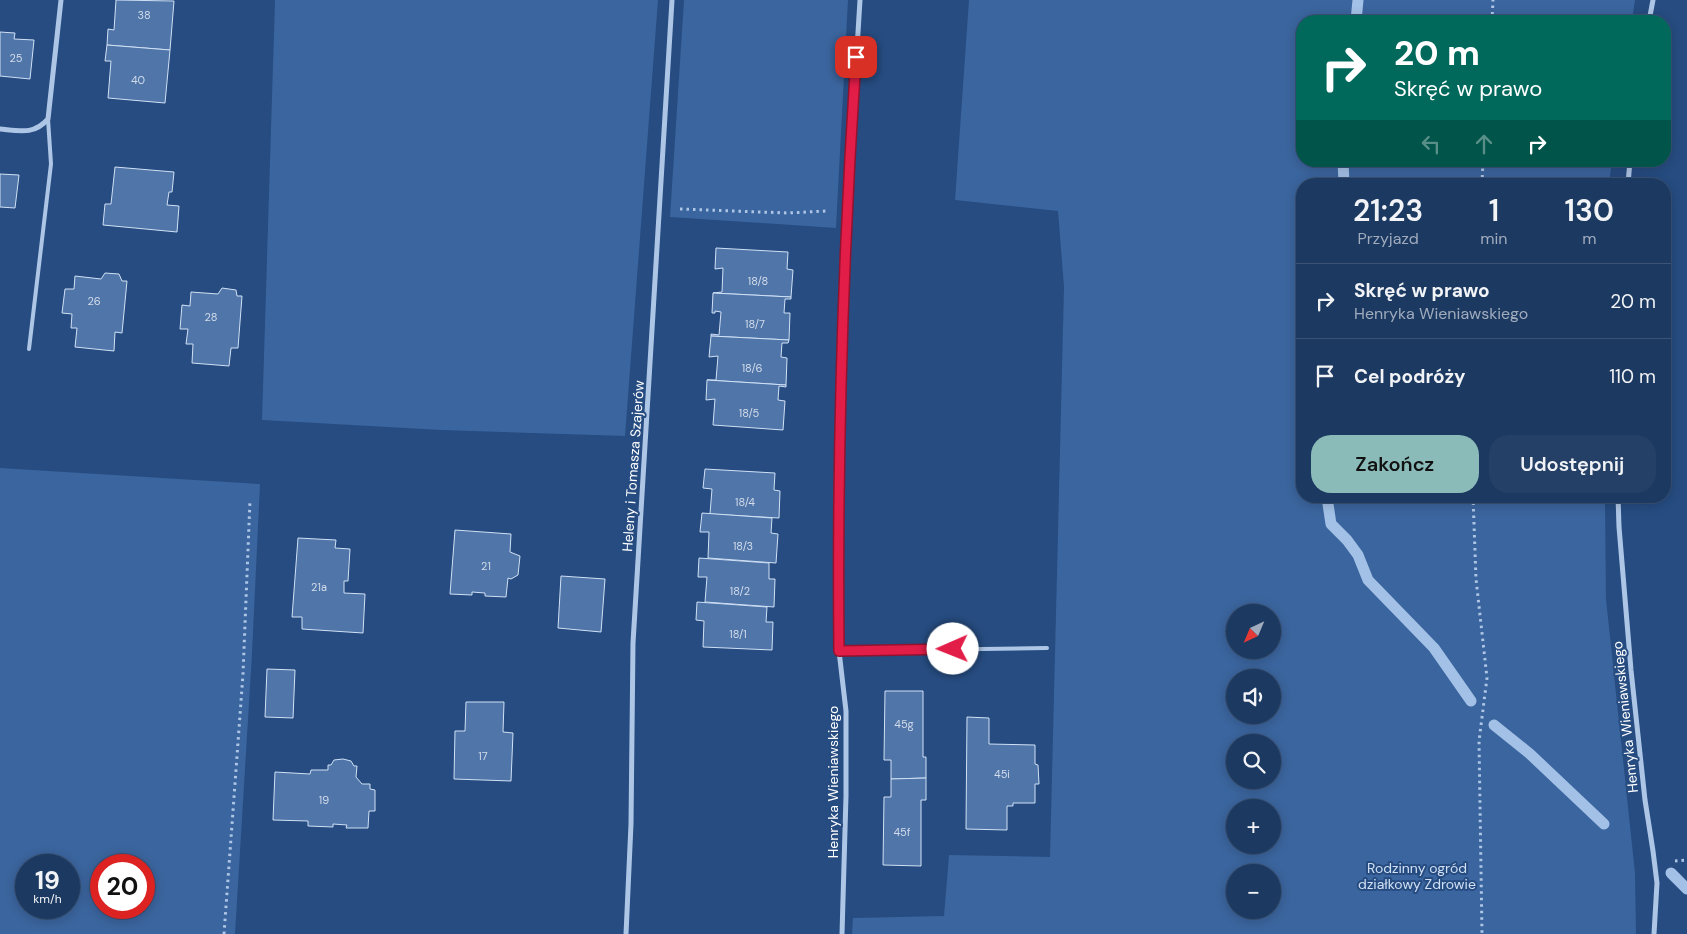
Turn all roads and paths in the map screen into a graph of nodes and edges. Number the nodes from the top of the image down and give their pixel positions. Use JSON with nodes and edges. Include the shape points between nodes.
{"nodes":[{"id":1,"x":62,"y":0,"type":"edge"},
{"id":2,"x":672,"y":0,"type":"edge"},
{"id":3,"x":860,"y":0,"type":"edge"},
{"id":4,"x":1494,"y":0,"type":"edge"},
{"id":5,"x":1653,"y":0,"type":"edge"},
{"id":6,"x":1493,"y":15,"type":"edge"},
{"id":7,"x":1650,"y":15,"type":"edge"},
{"id":8,"x":48,"y":119,"type":"junction"},
{"id":9,"x":0,"y":129,"type":"edge"},
{"id":10,"x":660,"y":208,"type":"junction"},
{"id":11,"x":847,"y":210,"type":"junction"},
{"id":12,"x":29,"y":349,"type":"dead end"},
{"id":13,"x":250,"y":500,"type":"dead end"},
{"id":14,"x":1473,"y":503,"type":"edge"},
{"id":15,"x":1618,"y":503,"type":"edge"},
{"id":16,"x":1048,"y":648,"type":"dead end"},
{"id":17,"x":839,"y":651,"type":"junction"},
{"id":18,"x":224,"y":934,"type":"edge"},
{"id":19,"x":626,"y":934,"type":"edge"},
{"id":20,"x":842,"y":934,"type":"edge"},
{"id":21,"x":1482,"y":934,"type":"edge"},
{"id":22,"x":1654,"y":934,"type":"edge"}],
"edges":[{"from":1,"to":8,"type":"street"},
{"from":2,"to":10,"type":"street","name":"Heleny i Tomasza Szajerów"},
{"from":3,"to":11,"type":"street","name":"Henryka Wieniawskiego"},
{"from":4,"to":6,"type":"path"},
{"from":5,"to":7,"type":"street"},
{"from":8,"to":9,"type":"street","via":[[41,127],[27,132]]},
{"from":8,"to":12,"type":"lane","via":[[51,164]]},
{"from":10,"to":11,"type":"path","via":[[788,213]]},
{"from":10,"to":19,"type":"street","name":"Heleny i Tomasza Szajerów","via":[[632,643],[631,824]]},
{"from":11,"to":17,"type":"street","name":"Henryka Wieniawskiego","via":[[838,514]]},
{"from":13,"to":18,"type":"path","via":[[243,674]]},
{"from":14,"to":21,"type":"path","via":[[1476,578],[1487,678],[1479,741]]},
{"from":15,"to":22,"type":"street","name":"Henryka Wieniawskiego","via":[[1631,670],[1657,883]]},
{"from":16,"to":17,"type":"lane"},
{"from":17,"to":20,"type":"street","name":"Henryka Wieniawskiego","via":[[846,711]]}]}
